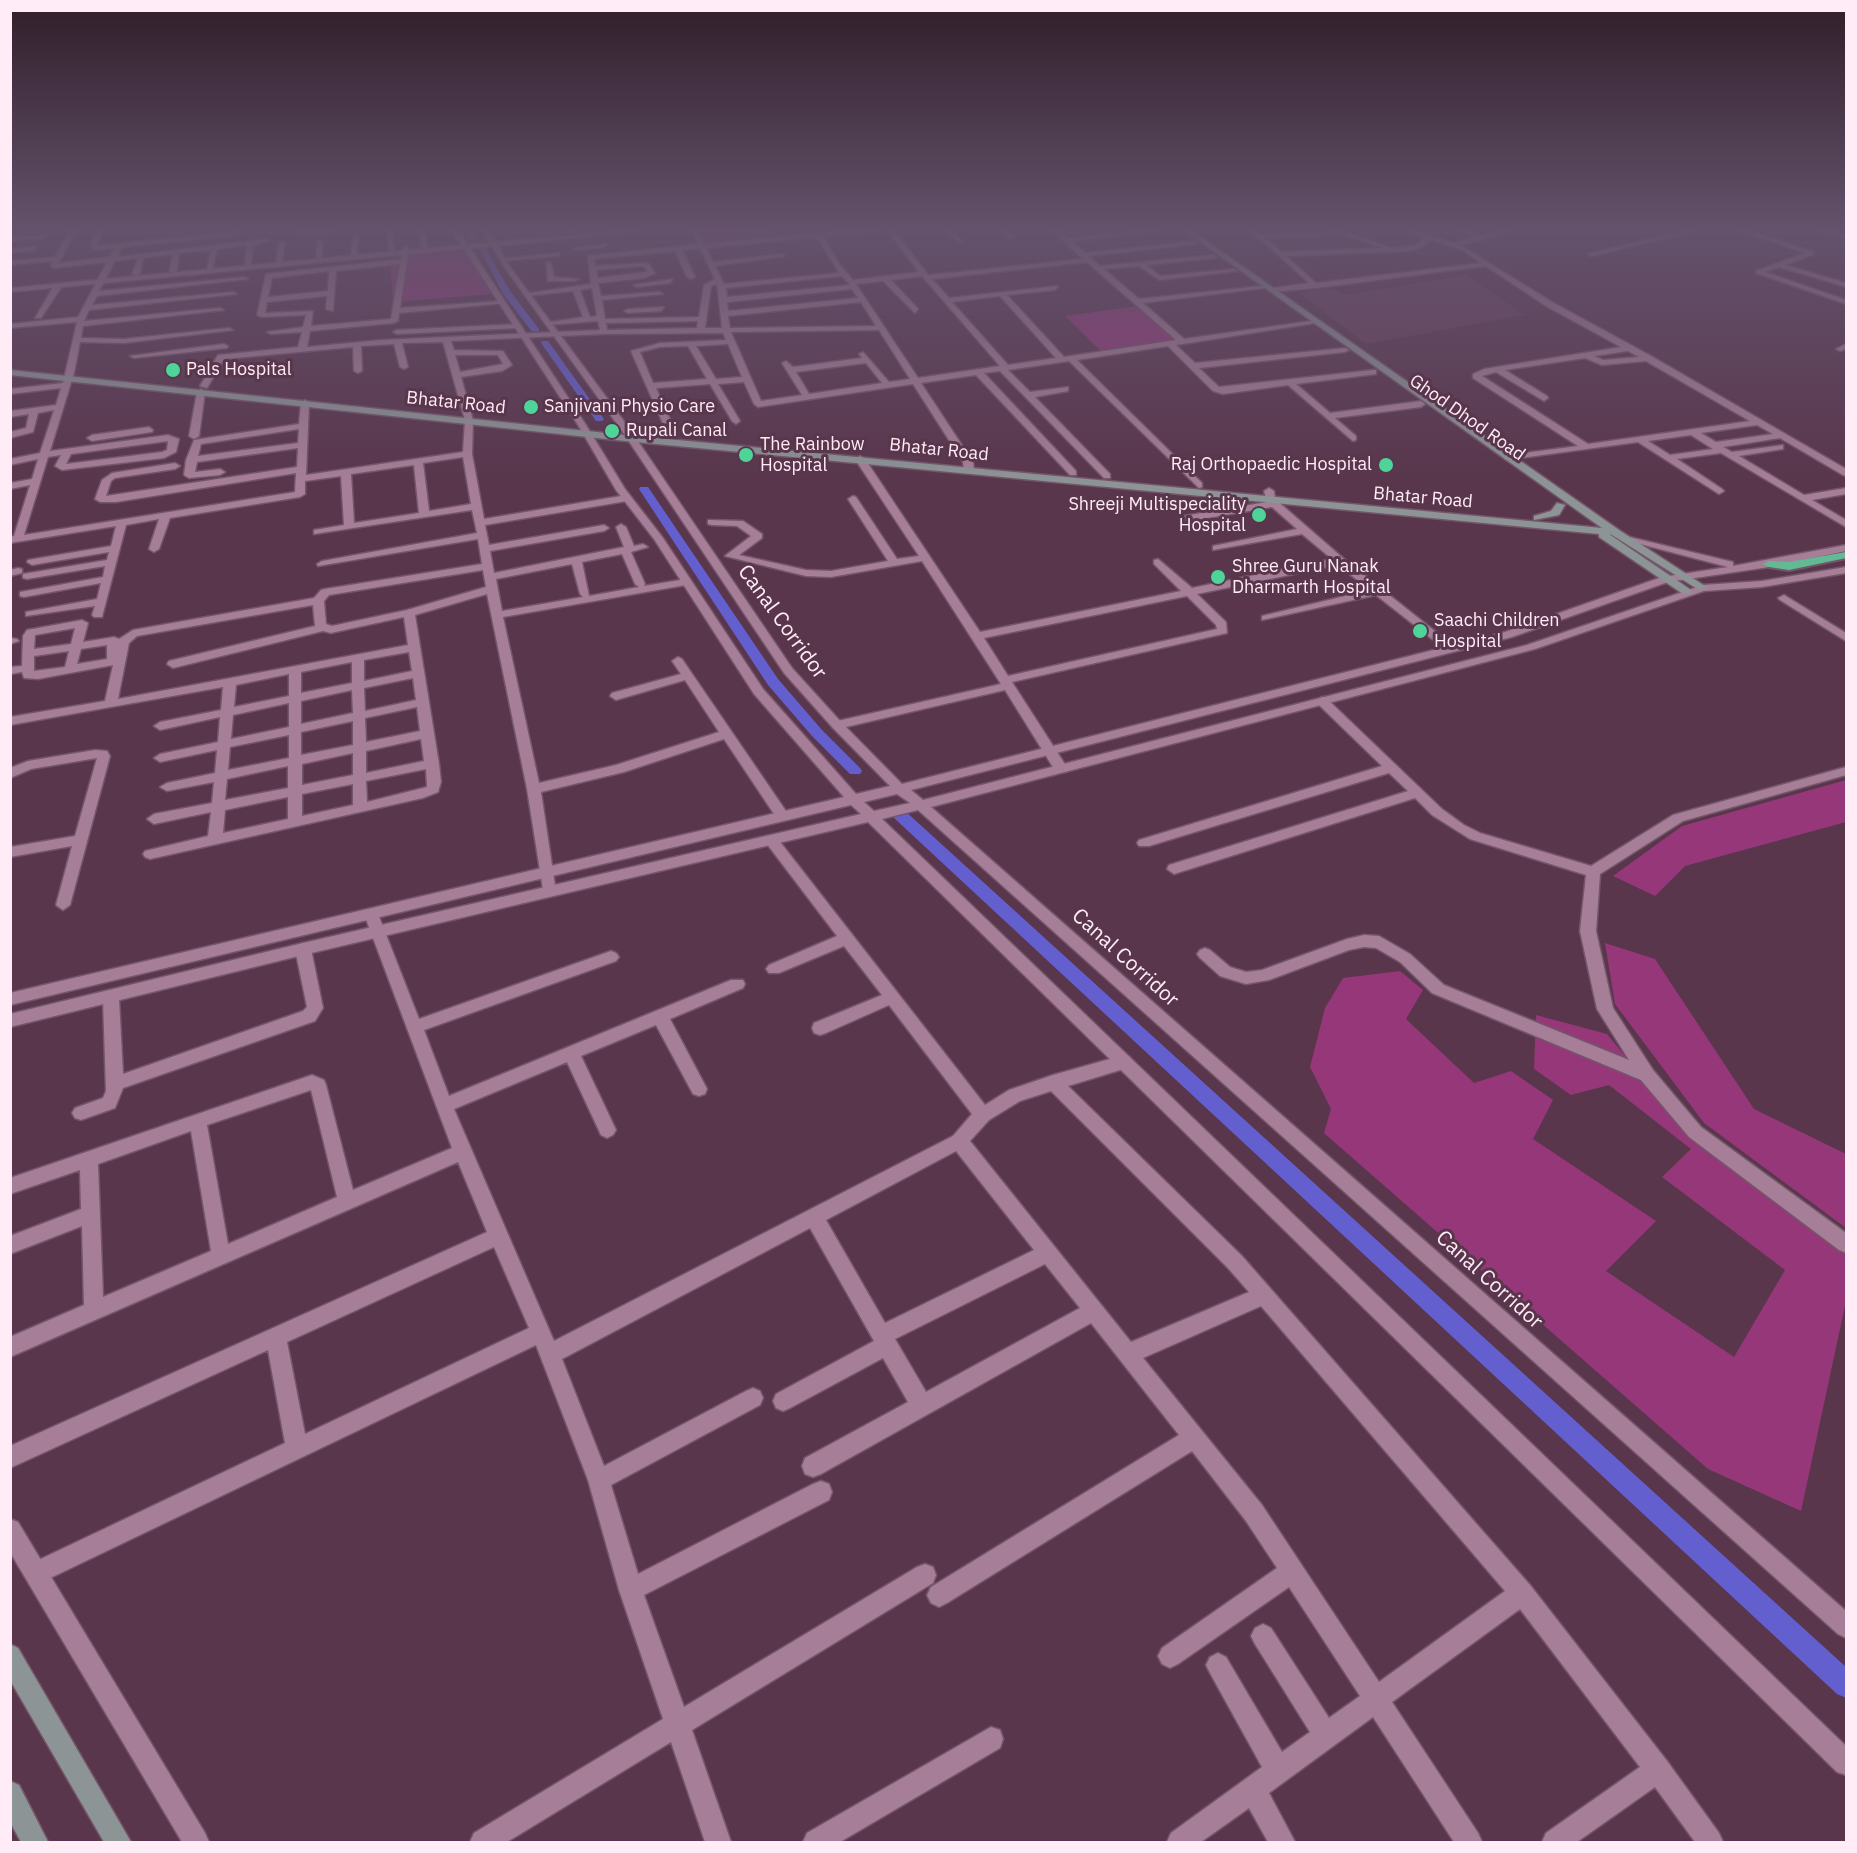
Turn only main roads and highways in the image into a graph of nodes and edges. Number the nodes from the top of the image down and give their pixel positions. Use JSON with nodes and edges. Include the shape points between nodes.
{"nodes":[{"id":1,"x":1297,"y":312,"type":"edge"},
{"id":2,"x":1300,"y":312,"type":"edge"},
{"id":3,"x":1313,"y":323,"type":"junction"},
{"id":4,"x":10,"y":366,"type":"edge"},
{"id":5,"x":10,"y":372,"type":"edge"},
{"id":6,"x":68,"y":379,"type":"junction"},
{"id":7,"x":203,"y":389,"type":"junction"},
{"id":8,"x":468,"y":416,"type":"junction"},
{"id":9,"x":629,"y":434,"type":"junction"},
{"id":10,"x":968,"y":466,"type":"junction"},
{"id":11,"x":1271,"y":498,"type":"junction"},
{"id":12,"x":1560,"y":505,"type":"junction"},
{"id":13,"x":1538,"y":518,"type":"junction"},
{"id":14,"x":1582,"y":520,"type":"junction"},
{"id":15,"x":1598,"y":525,"type":"junction"},
{"id":16,"x":1551,"y":526,"type":"junction"},
{"id":17,"x":1624,"y":550,"type":"junction"},
{"id":18,"x":1846,"y":555,"type":"edge"},
{"id":19,"x":1769,"y":564,"type":"road end"},
{"id":20,"x":1703,"y":588,"type":"road end"},
{"id":21,"x":1687,"y":592,"type":"road end"},
{"id":22,"x":10,"y":1656,"type":"edge"},
{"id":23,"x":10,"y":1794,"type":"edge"},
{"id":24,"x":35,"y":1842,"type":"edge"},
{"id":25,"x":118,"y":1842,"type":"edge"}],
"edges":[{"from":1,"to":3,"type":"main road","name":"Ghod Dhod Road"},
{"from":2,"to":3,"type":"main road"},
{"from":3,"to":12,"type":"main road","name":"Ghod Dhod Road","via":[[1373,372]]},
{"from":3,"to":15,"type":"main road","via":[[1509,458]]},
{"from":4,"to":6,"type":"main road"},
{"from":5,"to":6,"type":"main road","name":"Bhatar Road"},
{"from":6,"to":7,"type":"main road","name":"Bhatar Road"},
{"from":7,"to":8,"type":"main road"},
{"from":7,"to":8,"type":"main road","name":"Bhatar Road","via":[[305,403]]},
{"from":8,"to":9,"type":"main road","name":"Bhatar Road"},
{"from":9,"to":10,"type":"main road","name":"Bhatar Road","via":[[860,459]]},
{"from":9,"to":10,"type":"main road","via":[[671,433]]},
{"from":10,"to":11,"type":"main road","name":"Bhatar Road"},
{"from":10,"to":11,"type":"main road","via":[[1199,485]]},
{"from":11,"to":13,"type":"main road","name":"Bhatar Road"},
{"from":11,"to":16,"type":"main road","name":"Bhatar Road"},
{"from":12,"to":13,"type":"main road","via":[[1556,513]]},
{"from":12,"to":14,"type":"main road","name":"Ghod Dhod Road"},
{"from":13,"to":14,"type":"main road","name":"Bhatar Road"},
{"from":14,"to":15,"type":"main road","name":"Bhatar Road"},
{"from":15,"to":16,"type":"main road","name":"Bhatar Road"},
{"from":15,"to":17,"type":"main road"},
{"from":15,"to":20,"type":"main road","name":"Bhatar Road","via":[[1620,534]]},
{"from":16,"to":17,"type":"main road","via":[[1599,538]]},
{"from":17,"to":21,"type":"main road"},
{"from":18,"to":19,"type":"highway","via":[[1789,566]]},
{"from":22,"to":25,"type":"main road"},
{"from":23,"to":24,"type":"main road"}]}
